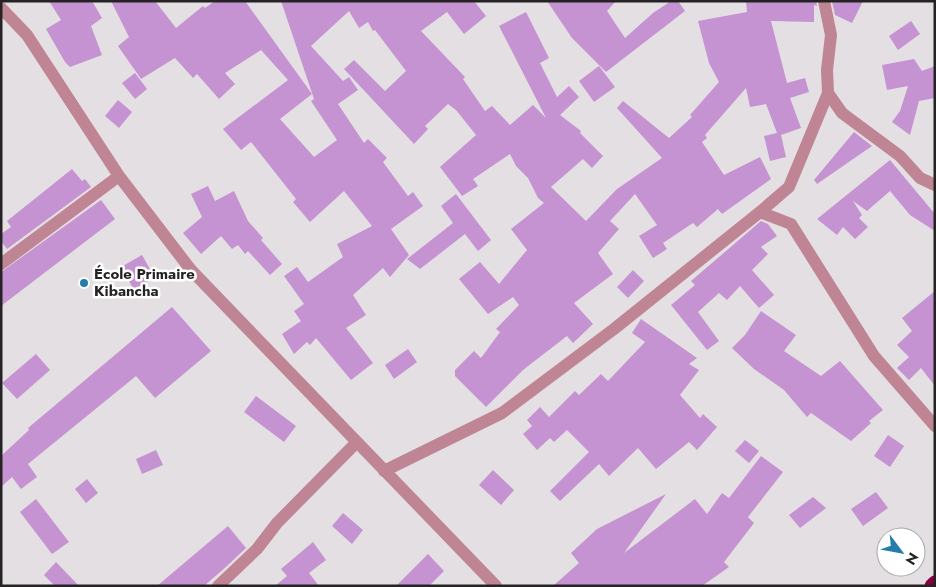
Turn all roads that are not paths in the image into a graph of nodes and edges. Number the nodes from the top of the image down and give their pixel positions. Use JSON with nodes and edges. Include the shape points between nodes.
{"nodes":[{"id":1,"x":824,"y":1,"type":"edge"},
{"id":2,"x":1,"y":8,"type":"edge"},
{"id":3,"x":828,"y":93,"type":"junction"},
{"id":4,"x":119,"y":176,"type":"junction"},
{"id":5,"x":935,"y":185,"type":"edge"},
{"id":6,"x":760,"y":212,"type":"junction"},
{"id":7,"x":1,"y":264,"type":"edge"},
{"id":8,"x":935,"y":426,"type":"edge"},
{"id":9,"x":356,"y":442,"type":"junction"},
{"id":10,"x":384,"y":471,"type":"junction"},
{"id":11,"x":935,"y":583,"type":"edge"},
{"id":12,"x":218,"y":586,"type":"edge"},
{"id":13,"x":496,"y":586,"type":"edge"},
{"id":14,"x":932,"y":586,"type":"edge"}],
"edges":[{"from":1,"to":3,"type":"street","via":[[831,35],[826,70]]},
{"from":2,"to":4,"type":"street","via":[[27,35]]},
{"from":3,"to":5,"type":"street","via":[[842,113],[900,156],[920,178]]},
{"from":3,"to":6,"type":"street","via":[[789,187]]},
{"from":4,"to":7,"type":"street"},
{"from":4,"to":9,"type":"street","via":[[191,270]]},
{"from":6,"to":8,"type":"street","via":[[791,224],[874,356]]},
{"from":6,"to":10,"type":"street","via":[[614,329],[502,413]]},
{"from":9,"to":10,"type":"street"},
{"from":9,"to":12,"type":"street","via":[[277,523],[257,549]]},
{"from":10,"to":13,"type":"street"},
{"from":11,"to":14,"type":"highway"}]}
